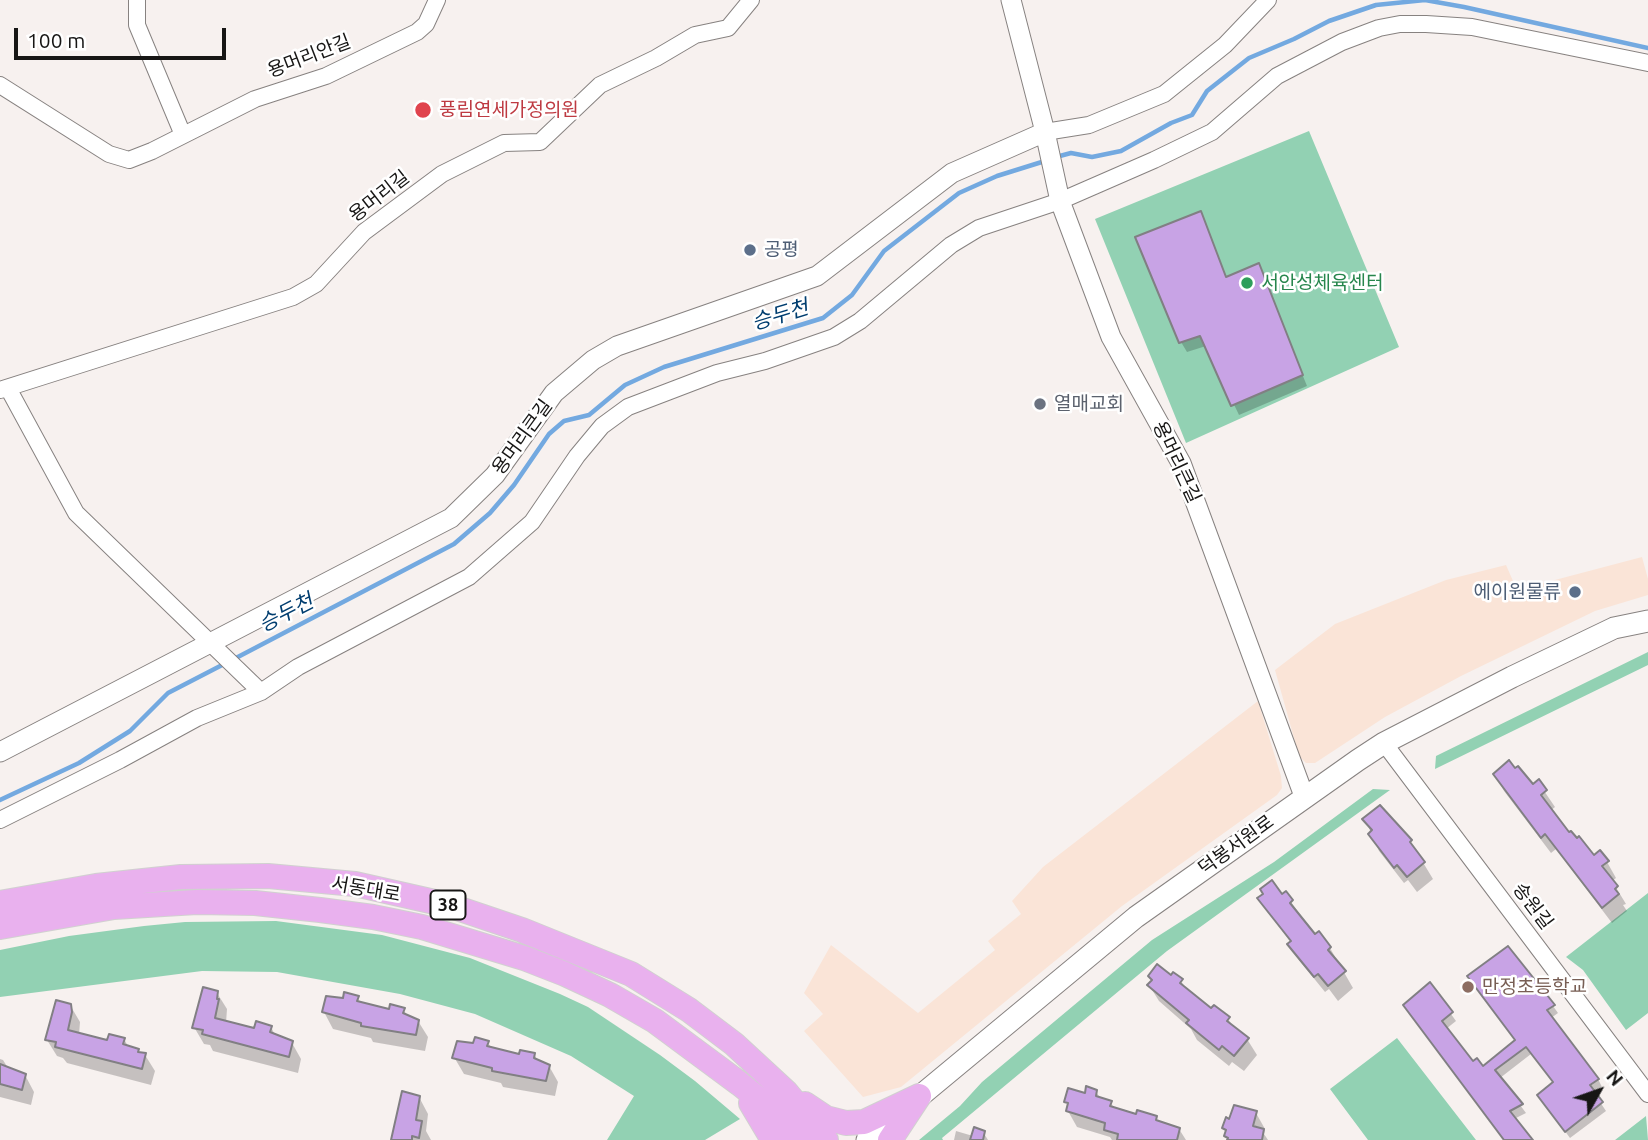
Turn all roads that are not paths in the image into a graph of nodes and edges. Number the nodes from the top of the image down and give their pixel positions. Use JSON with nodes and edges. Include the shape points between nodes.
{"nodes":[{"id":1,"x":137,"y":0,"type":"edge"},
{"id":2,"x":437,"y":0,"type":"edge"},
{"id":3,"x":751,"y":0,"type":"edge"},
{"id":4,"x":1011,"y":0,"type":"edge"},
{"id":5,"x":1268,"y":0,"type":"edge"},
{"id":6,"x":1648,"y":63,"type":"edge"},
{"id":7,"x":0,"y":85,"type":"edge"},
{"id":8,"x":183,"y":135,"type":"junction"},
{"id":9,"x":1046,"y":140,"type":"junction"},
{"id":10,"x":1058,"y":196,"type":"junction"},
{"id":11,"x":4,"y":389,"type":"edge"},
{"id":12,"x":1648,"y":621,"type":"edge"},
{"id":13,"x":216,"y":648,"type":"junction"},
{"id":14,"x":256,"y":687,"type":"junction"},
{"id":15,"x":1384,"y":743,"type":"junction"},
{"id":16,"x":0,"y":752,"type":"edge"},
{"id":17,"x":1304,"y":796,"type":"junction"},
{"id":18,"x":0,"y":820,"type":"edge"},
{"id":19,"x":0,"y":902,"type":"edge"},
{"id":20,"x":0,"y":927,"type":"edge"},
{"id":21,"x":740,"y":1084,"type":"junction"},
{"id":22,"x":786,"y":1092,"type":"junction"},
{"id":23,"x":1648,"y":1094,"type":"edge"},
{"id":24,"x":919,"y":1096,"type":"junction"},
{"id":25,"x":773,"y":1140,"type":"edge"},
{"id":26,"x":799,"y":1140,"type":"edge"},
{"id":27,"x":826,"y":1140,"type":"edge"},
{"id":28,"x":867,"y":1140,"type":"edge"},
{"id":29,"x":890,"y":1140,"type":"edge"}],
"edges":[{"from":1,"to":8,"type":"street","via":[[137,25]]},
{"from":2,"to":8,"type":"street","name":"용머리안길","via":[[417,32],[326,76],[255,99]]},
{"from":3,"to":11,"type":"street","name":"용머리길","via":[[728,28],[695,34],[600,85],[540,142],[504,142],[442,174],[365,232],[316,284],[293,297]]},
{"from":4,"to":9,"type":"street","name":"용머리큰길"},
{"from":5,"to":9,"type":"street","via":[[1225,46],[1164,94]]},
{"from":6,"to":10,"type":"street","via":[[1472,27],[1400,24],[1379,28],[1277,76],[1212,131],[1154,160]]},
{"from":7,"to":8,"type":"street","name":"용머리안길","via":[[108,154],[130,160]]},
{"from":9,"to":10,"type":"street","name":"용머리큰길"},
{"from":9,"to":13,"type":"street","name":"용머리큰길","via":[[952,173],[817,276],[617,346],[593,360],[554,393],[495,475],[451,518]]},
{"from":10,"to":14,"type":"street","via":[[979,228],[951,245],[834,337],[717,373],[628,407],[602,426],[532,522],[469,576]]},
{"from":10,"to":17,"type":"street","name":"용머리큰길","via":[[1111,337],[1181,463]]},
{"from":11,"to":13,"type":"street","name":"용머리길","via":[[76,513]]},
{"from":12,"to":15,"type":"main road","name":"덕봉서원로","via":[[1614,628]]},
{"from":13,"to":14,"type":"street","name":"용머리길"},
{"from":13,"to":16,"type":"street","name":"용머리큰길"},
{"from":14,"to":18,"type":"street"},
{"from":15,"to":17,"type":"main road","name":"덕봉서원로"},
{"from":15,"to":23,"type":"street","name":"송원길"},
{"from":17,"to":24,"type":"main road","name":"덕봉서원로","via":[[1136,918]]},
{"from":19,"to":22,"type":"main road","name":"서동대로","number":"38","via":[[181,877],[268,876],[355,884],[448,905],[631,974],[734,1044]]},
{"from":20,"to":21,"type":"main road","name":"서동대로","number":"38","via":[[114,907],[197,902],[320,910],[410,925],[524,958],[610,995],[655,1021]]},
{"from":21,"to":25,"type":"main road"},
{"from":21,"to":26,"type":"main road","name":"서동대로","number":"38"},
{"from":22,"to":24,"type":"main road","via":[[826,1118],[846,1123],[864,1122]]},
{"from":22,"to":27,"type":"main road","name":"서동대로","number":"38"},
{"from":24,"to":28,"type":"main road","name":"덕봉서원로"},
{"from":24,"to":29,"type":"main road"}]}
